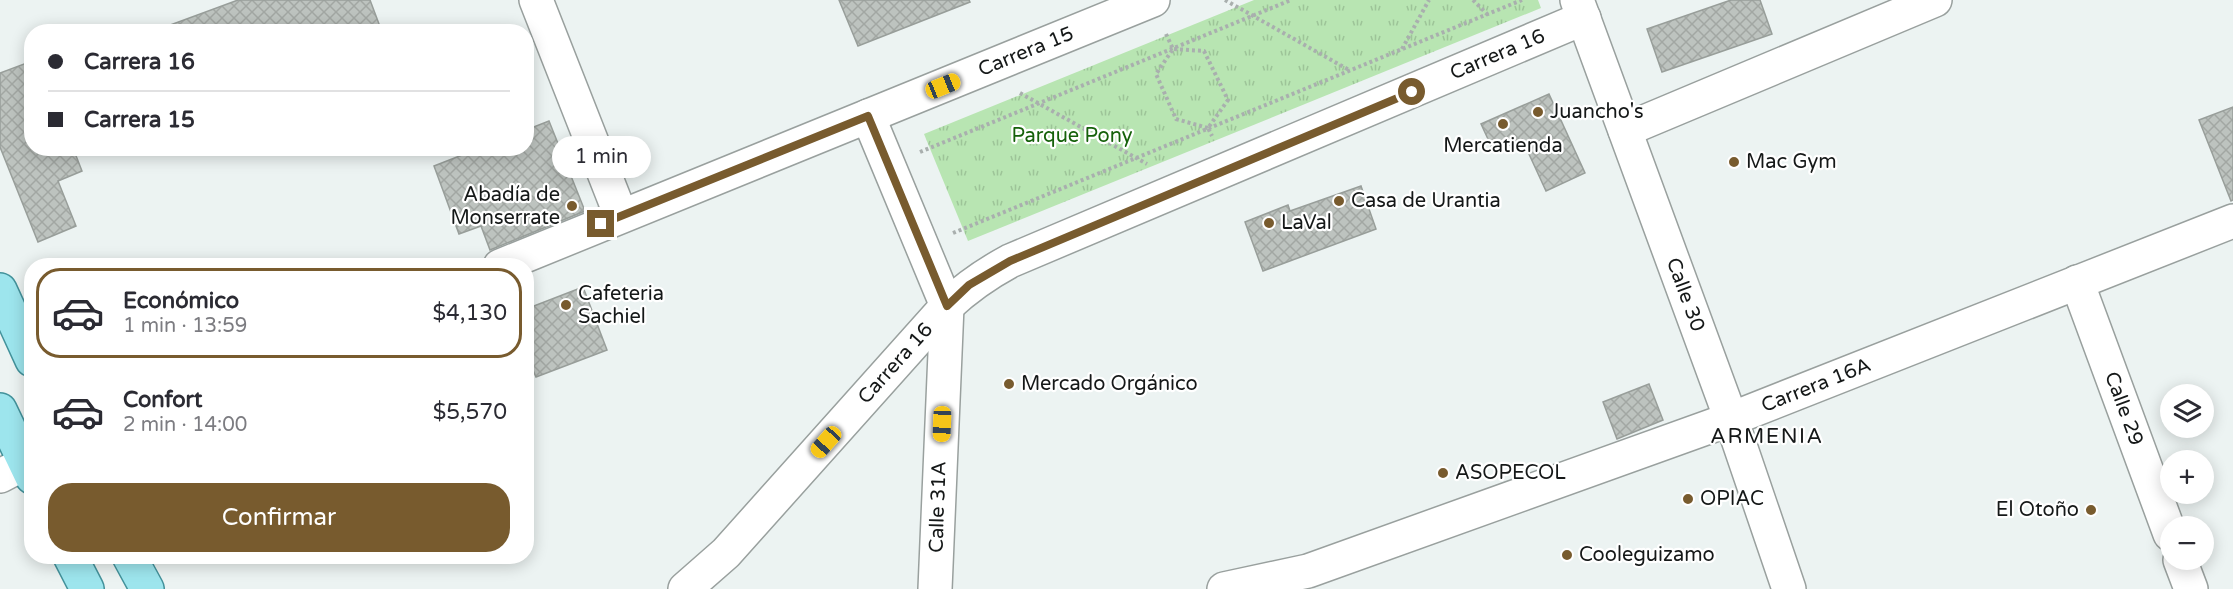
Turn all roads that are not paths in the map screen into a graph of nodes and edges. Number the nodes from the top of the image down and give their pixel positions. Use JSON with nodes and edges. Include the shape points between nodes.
{"nodes":[{"id":1,"x":536,"y":0,"type":"edge"},
{"id":2,"x":1152,"y":0,"type":"edge"},
{"id":3,"x":1935,"y":0,"type":"edge"},
{"id":4,"x":1581,"y":9,"type":"edge"},
{"id":5,"x":868,"y":116,"type":"junction"},
{"id":6,"x":1625,"y":129,"type":"junction"},
{"id":7,"x":621,"y":216,"type":"junction"},
{"id":8,"x":2233,"y":221,"type":"edge"},
{"id":9,"x":519,"y":258,"type":"edge"},
{"id":10,"x":2077,"y":282,"type":"junction"},
{"id":11,"x":0,"y":290,"type":"edge"},
{"id":12,"x":947,"y":306,"type":"junction"},
{"id":13,"x":24,"y":342,"type":"edge"},
{"id":14,"x":0,"y":410,"type":"edge"},
{"id":15,"x":1731,"y":419,"type":"junction"},
{"id":16,"x":19,"y":472,"type":"edge"},
{"id":17,"x":2163,"y":516,"type":"edge"},
{"id":18,"x":74,"y":564,"type":"edge"},
{"id":19,"x":133,"y":564,"type":"edge"},
{"id":20,"x":2184,"y":570,"type":"edge"},
{"id":21,"x":87,"y":589,"type":"edge"},
{"id":22,"x":147,"y":589,"type":"edge"},
{"id":23,"x":685,"y":589,"type":"edge"},
{"id":24,"x":935,"y":589,"type":"edge"},
{"id":25,"x":1224,"y":589,"type":"edge"},
{"id":26,"x":1789,"y":589,"type":"edge"},
{"id":27,"x":2191,"y":589,"type":"edge"}],
"edges":[{"from":1,"to":7,"type":"street"},
{"from":2,"to":5,"type":"street","name":"Carrera 15"},
{"from":3,"to":6,"type":"street"},
{"from":4,"to":6,"type":"street","name":"Calle 30"},
{"from":4,"to":12,"type":"street","name":"Carrera 16","via":[[1227,169],[1010,261],[969,285]]},
{"from":5,"to":7,"type":"street","name":"Carrera 15"},
{"from":5,"to":12,"type":"street","name":"Calle 31A"},
{"from":6,"to":15,"type":"street","name":"Calle 30"},
{"from":7,"to":9,"type":"street","name":"Carrera 15"},
{"from":8,"to":10,"type":"street","name":"Carrera 16A"},
{"from":10,"to":15,"type":"street","name":"Carrera 16A"},
{"from":10,"to":17,"type":"street","name":"Calle 29"},
{"from":11,"to":13,"type":"main road"},
{"from":12,"to":23,"type":"street","name":"Carrera 16","via":[[726,553]]},
{"from":12,"to":24,"type":"street","name":"Calle 31A"},
{"from":14,"to":16,"type":"main road"},
{"from":15,"to":25,"type":"street","name":"Carrera 16A","via":[[1308,571]]},
{"from":15,"to":26,"type":"street","name":"Calle 30"},
{"from":18,"to":21,"type":"main road"},
{"from":19,"to":22,"type":"main road"},
{"from":20,"to":27,"type":"street"}]}
